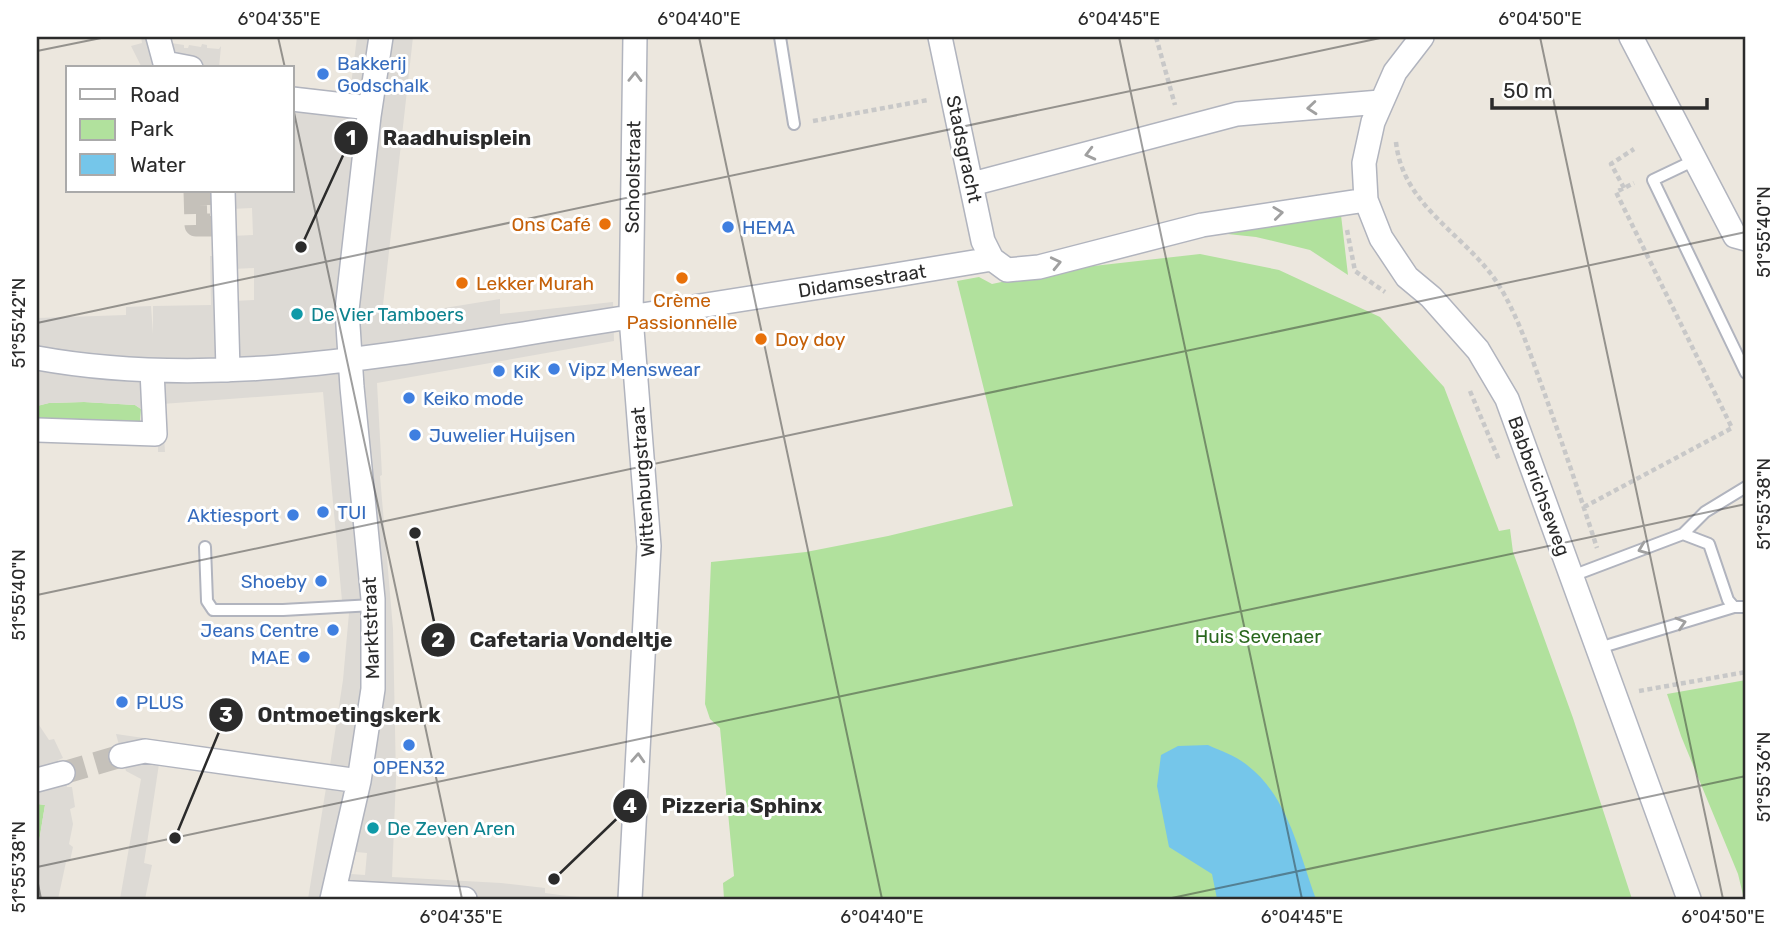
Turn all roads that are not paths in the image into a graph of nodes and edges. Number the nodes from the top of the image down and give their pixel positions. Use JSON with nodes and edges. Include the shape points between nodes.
{"nodes":[{"id":1,"x":158,"y":37,"type":"edge"},
{"id":2,"x":381,"y":37,"type":"edge"},
{"id":3,"x":635,"y":37,"type":"edge"},
{"id":4,"x":780,"y":37,"type":"edge"},
{"id":5,"x":940,"y":37,"type":"edge"},
{"id":6,"x":1422,"y":37,"type":"edge"},
{"id":7,"x":1631,"y":37,"type":"edge"},
{"id":8,"x":180,"y":66,"type":"edge"},
{"id":9,"x":294,"y":99,"type":"edge"},
{"id":10,"x":1380,"y":102,"type":"junction"},
{"id":11,"x":370,"y":112,"type":"junction"},
{"id":12,"x":794,"y":124,"type":"road end"},
{"id":13,"x":1695,"y":160,"type":"junction"},
{"id":14,"x":972,"y":184,"type":"junction"},
{"id":15,"x":223,"y":192,"type":"edge"},
{"id":16,"x":1366,"y":200,"type":"junction"},
{"id":17,"x":1746,"y":239,"type":"edge"},
{"id":18,"x":992,"y":259,"type":"junction"},
{"id":19,"x":631,"y":317,"type":"junction"},
{"id":20,"x":37,"y":358,"type":"edge"},
{"id":21,"x":351,"y":361,"type":"junction"},
{"id":22,"x":228,"y":370,"type":"junction"},
{"id":23,"x":152,"y":371,"type":"junction"},
{"id":24,"x":1746,"y":373,"type":"edge"},
{"id":25,"x":37,"y":430,"type":"edge"},
{"id":26,"x":1746,"y":487,"type":"edge"},
{"id":27,"x":1683,"y":534,"type":"junction"},
{"id":28,"x":205,"y":547,"type":"dead end"},
{"id":29,"x":1572,"y":576,"type":"junction"},
{"id":30,"x":373,"y":605,"type":"junction"},
{"id":31,"x":1734,"y":607,"type":"junction"},
{"id":32,"x":1746,"y":607,"type":"edge"},
{"id":33,"x":1599,"y":648,"type":"junction"},
{"id":34,"x":121,"y":756,"type":"tunnel mouth"},
{"id":35,"x":63,"y":774,"type":"tunnel mouth"},
{"id":36,"x":37,"y":780,"type":"edge"},
{"id":37,"x":359,"y":780,"type":"junction"},
{"id":38,"x":333,"y":895,"type":"edge"},
{"id":39,"x":407,"y":898,"type":"edge"},
{"id":40,"x":465,"y":899,"type":"edge"},
{"id":41,"x":630,"y":899,"type":"edge"},
{"id":42,"x":1689,"y":899,"type":"edge"}],
"edges":[{"from":1,"to":8,"type":"street","via":[[165,63]]},
{"from":2,"to":11,"type":"street","name":"Marktstraat"},
{"from":19,"to":3,"type":"street","name":"Schoolstraat","one_way":true},
{"from":4,"to":12,"type":"lane"},
{"from":5,"to":14,"type":"street","name":"Stadsgracht"},
{"from":6,"to":10,"type":"street","name":"Babberichseweg","via":[[1395,72]]},
{"from":7,"to":13,"type":"street"},
{"from":9,"to":11,"type":"street"},
{"from":10,"to":14,"type":"street","one_way":true,"via":[[1237,114]]},
{"from":10,"to":16,"type":"street","name":"Babberichseweg","via":[[1364,163]]},
{"from":11,"to":21,"type":"street","name":"Marktstraat","via":[[347,310]]},
{"from":13,"to":17,"type":"street","via":[[1735,236]]},
{"from":13,"to":24,"type":"lane","via":[[1653,180]]},
{"from":14,"to":18,"type":"street","name":"Stadsgracht","via":[[983,241]]},
{"from":15,"to":22,"type":"street"},
{"from":18,"to":16,"type":"street","name":"Didamsestraat","one_way":true,"via":[[1007,270],[1039,267],[1202,225]]},
{"from":16,"to":29,"type":"street","name":"Babberichseweg","via":[[1381,237],[1407,277],[1478,350],[1507,399]]},
{"from":18,"to":19,"type":"street","name":"Didamsestraat"},
{"from":19,"to":21,"type":"street","name":"Didamsestraat"},
{"from":41,"to":19,"type":"street","name":"Wittenburgstraat","one_way":true,"via":[[649,546]]},
{"from":20,"to":23,"type":"street","name":"Didamsestraat"},
{"from":21,"to":22,"type":"street","name":"Didamsestraat"},
{"from":21,"to":30,"type":"street","name":"Marktstraat"},
{"from":22,"to":23,"type":"street","name":"Didamsestraat"},
{"from":23,"to":25,"type":"street","via":[[155,434]]},
{"from":26,"to":27,"type":"lane","via":[[1705,512]]},
{"from":27,"to":29,"type":"lane","one_way":true},
{"from":27,"to":31,"type":"lane","via":[[1709,544]]},
{"from":28,"to":30,"type":"lane","via":[[207,601],[213,610]]},
{"from":29,"to":33,"type":"street","name":"Babberichseweg"},
{"from":30,"to":37,"type":"street","name":"Marktstraat","via":[[373,689]]},
{"from":31,"to":32,"type":"lane"},
{"from":33,"to":31,"type":"lane","one_way":true},
{"from":33,"to":42,"type":"street","name":"Babberichseweg"},
{"from":34,"to":37,"type":"street","via":[[145,751]]},
{"from":35,"to":36,"type":"street"},
{"from":37,"to":38,"type":"street","name":"Marktstraat"},
{"from":38,"to":39,"type":"street"},
{"from":39,"to":40,"type":"street"}]}
